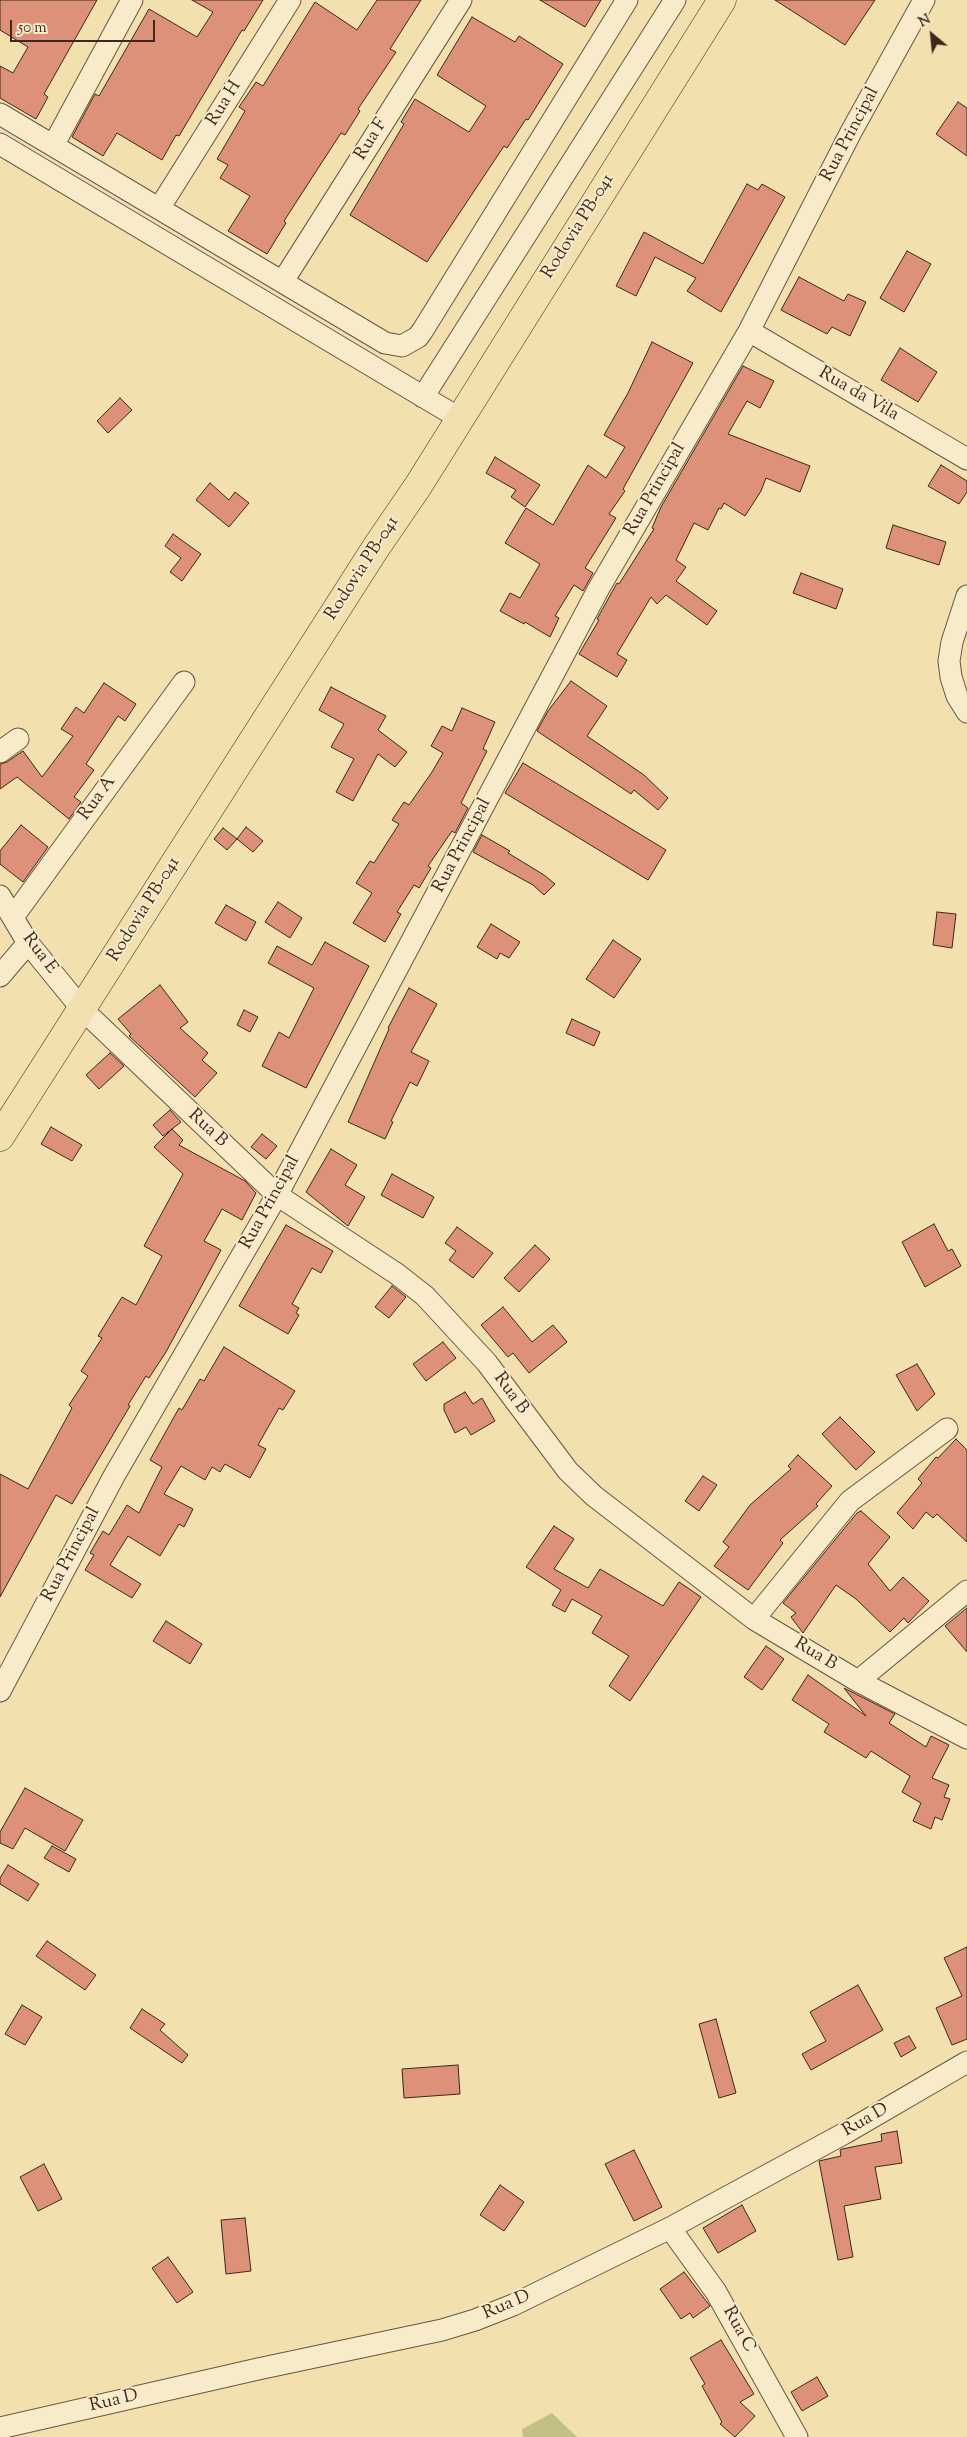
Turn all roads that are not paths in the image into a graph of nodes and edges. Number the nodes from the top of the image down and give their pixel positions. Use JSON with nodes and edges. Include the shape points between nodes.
{"nodes":[{"id":1,"x":132,"y":0,"type":"edge"},
{"id":2,"x":290,"y":0,"type":"edge"},
{"id":3,"x":461,"y":0,"type":"edge"},
{"id":4,"x":627,"y":0,"type":"edge"},
{"id":5,"x":675,"y":0,"type":"edge"},
{"id":6,"x":722,"y":0,"type":"edge"},
{"id":7,"x":924,"y":0,"type":"edge"},
{"id":8,"x":0,"y":114,"type":"edge"},
{"id":9,"x":0,"y":144,"type":"edge"},
{"id":10,"x":54,"y":144,"type":"junction"},
{"id":11,"x":160,"y":207,"type":"junction"},
{"id":12,"x":283,"y":280,"type":"junction"},
{"id":13,"x":748,"y":331,"type":"junction"},
{"id":14,"x":423,"y":397,"type":"junction"},
{"id":15,"x":459,"y":418,"type":"junction"},
{"id":16,"x":967,"y":459,"type":"edge"},
{"id":17,"x":967,"y":596,"type":"edge"},
{"id":18,"x":184,"y":682,"type":"dead end"},
{"id":19,"x":967,"y":712,"type":"edge"},
{"id":20,"x":18,"y":739,"type":"dead end"},
{"id":21,"x":0,"y":752,"type":"edge"},
{"id":22,"x":0,"y":896,"type":"edge"},
{"id":23,"x":13,"y":917,"type":"junction"},
{"id":24,"x":28,"y":943,"type":"junction"},
{"id":25,"x":0,"y":976,"type":"edge"},
{"id":26,"x":82,"y":1009,"type":"junction"},
{"id":27,"x":0,"y":1136,"type":"edge"},
{"id":28,"x":277,"y":1195,"type":"junction"},
{"id":29,"x":947,"y":1429,"type":"dead end"},
{"id":30,"x":967,"y":1591,"type":"edge"},
{"id":31,"x":754,"y":1619,"type":"junction"},
{"id":32,"x":858,"y":1680,"type":"junction"},
{"id":33,"x":0,"y":1691,"type":"edge"},
{"id":34,"x":967,"y":1738,"type":"edge"},
{"id":35,"x":967,"y":2062,"type":"edge"},
{"id":36,"x":670,"y":2228,"type":"junction"},
{"id":37,"x":0,"y":2428,"type":"edge"},
{"id":38,"x":796,"y":2437,"type":"edge"}],
"edges":[{"from":1,"to":10,"type":"street"},
{"from":2,"to":11,"type":"street","name":"Rua H"},
{"from":3,"to":12,"type":"street","name":"Rua F"},
{"from":4,"to":12,"type":"street","via":[[418,337],[402,346],[385,342]]},
{"from":5,"to":14,"type":"street"},
{"from":6,"to":15,"type":"main road","name":"Rodovia PB-041"},
{"from":7,"to":13,"type":"street","name":"Rua Principal"},
{"from":8,"to":10,"type":"street"},
{"from":9,"to":14,"type":"street"},
{"from":10,"to":11,"type":"street"},
{"from":11,"to":12,"type":"street"},
{"from":13,"to":16,"type":"street","name":"Rua da Vila"},
{"from":13,"to":28,"type":"street","name":"Rua Principal","via":[[599,588]]},
{"from":14,"to":15,"type":"street"},
{"from":15,"to":26,"type":"main road","name":"Rodovia PB-041"},
{"from":17,"to":19,"type":"street","via":[[949,661],[950,677]]},
{"from":18,"to":23,"type":"street","name":"Rua A"},
{"from":20,"to":21,"type":"street"},
{"from":22,"to":23,"type":"street","name":"Rua E"},
{"from":23,"to":24,"type":"street","name":"Rua E"},
{"from":24,"to":25,"type":"street"},
{"from":24,"to":26,"type":"street","name":"Rua E"},
{"from":26,"to":27,"type":"main road","name":"Rodovia PB-041"},
{"from":26,"to":28,"type":"street","name":"Rua B"},
{"from":28,"to":31,"type":"street","name":"Rua B","via":[[397,1274],[424,1296],[487,1363],[568,1471],[594,1496]]},
{"from":28,"to":33,"type":"street","name":"Rua Principal","via":[[114,1476]]},
{"from":29,"to":31,"type":"street","via":[[850,1501]]},
{"from":30,"to":32,"type":"street"},
{"from":31,"to":32,"type":"street","name":"Rua B"},
{"from":32,"to":34,"type":"street","name":"Rua B"},
{"from":35,"to":36,"type":"street","name":"Rua D"},
{"from":36,"to":37,"type":"street","name":"Rua D","via":[[513,2305],[442,2330]]},
{"from":36,"to":38,"type":"street","name":"Rua C","via":[[716,2292]]}]}
